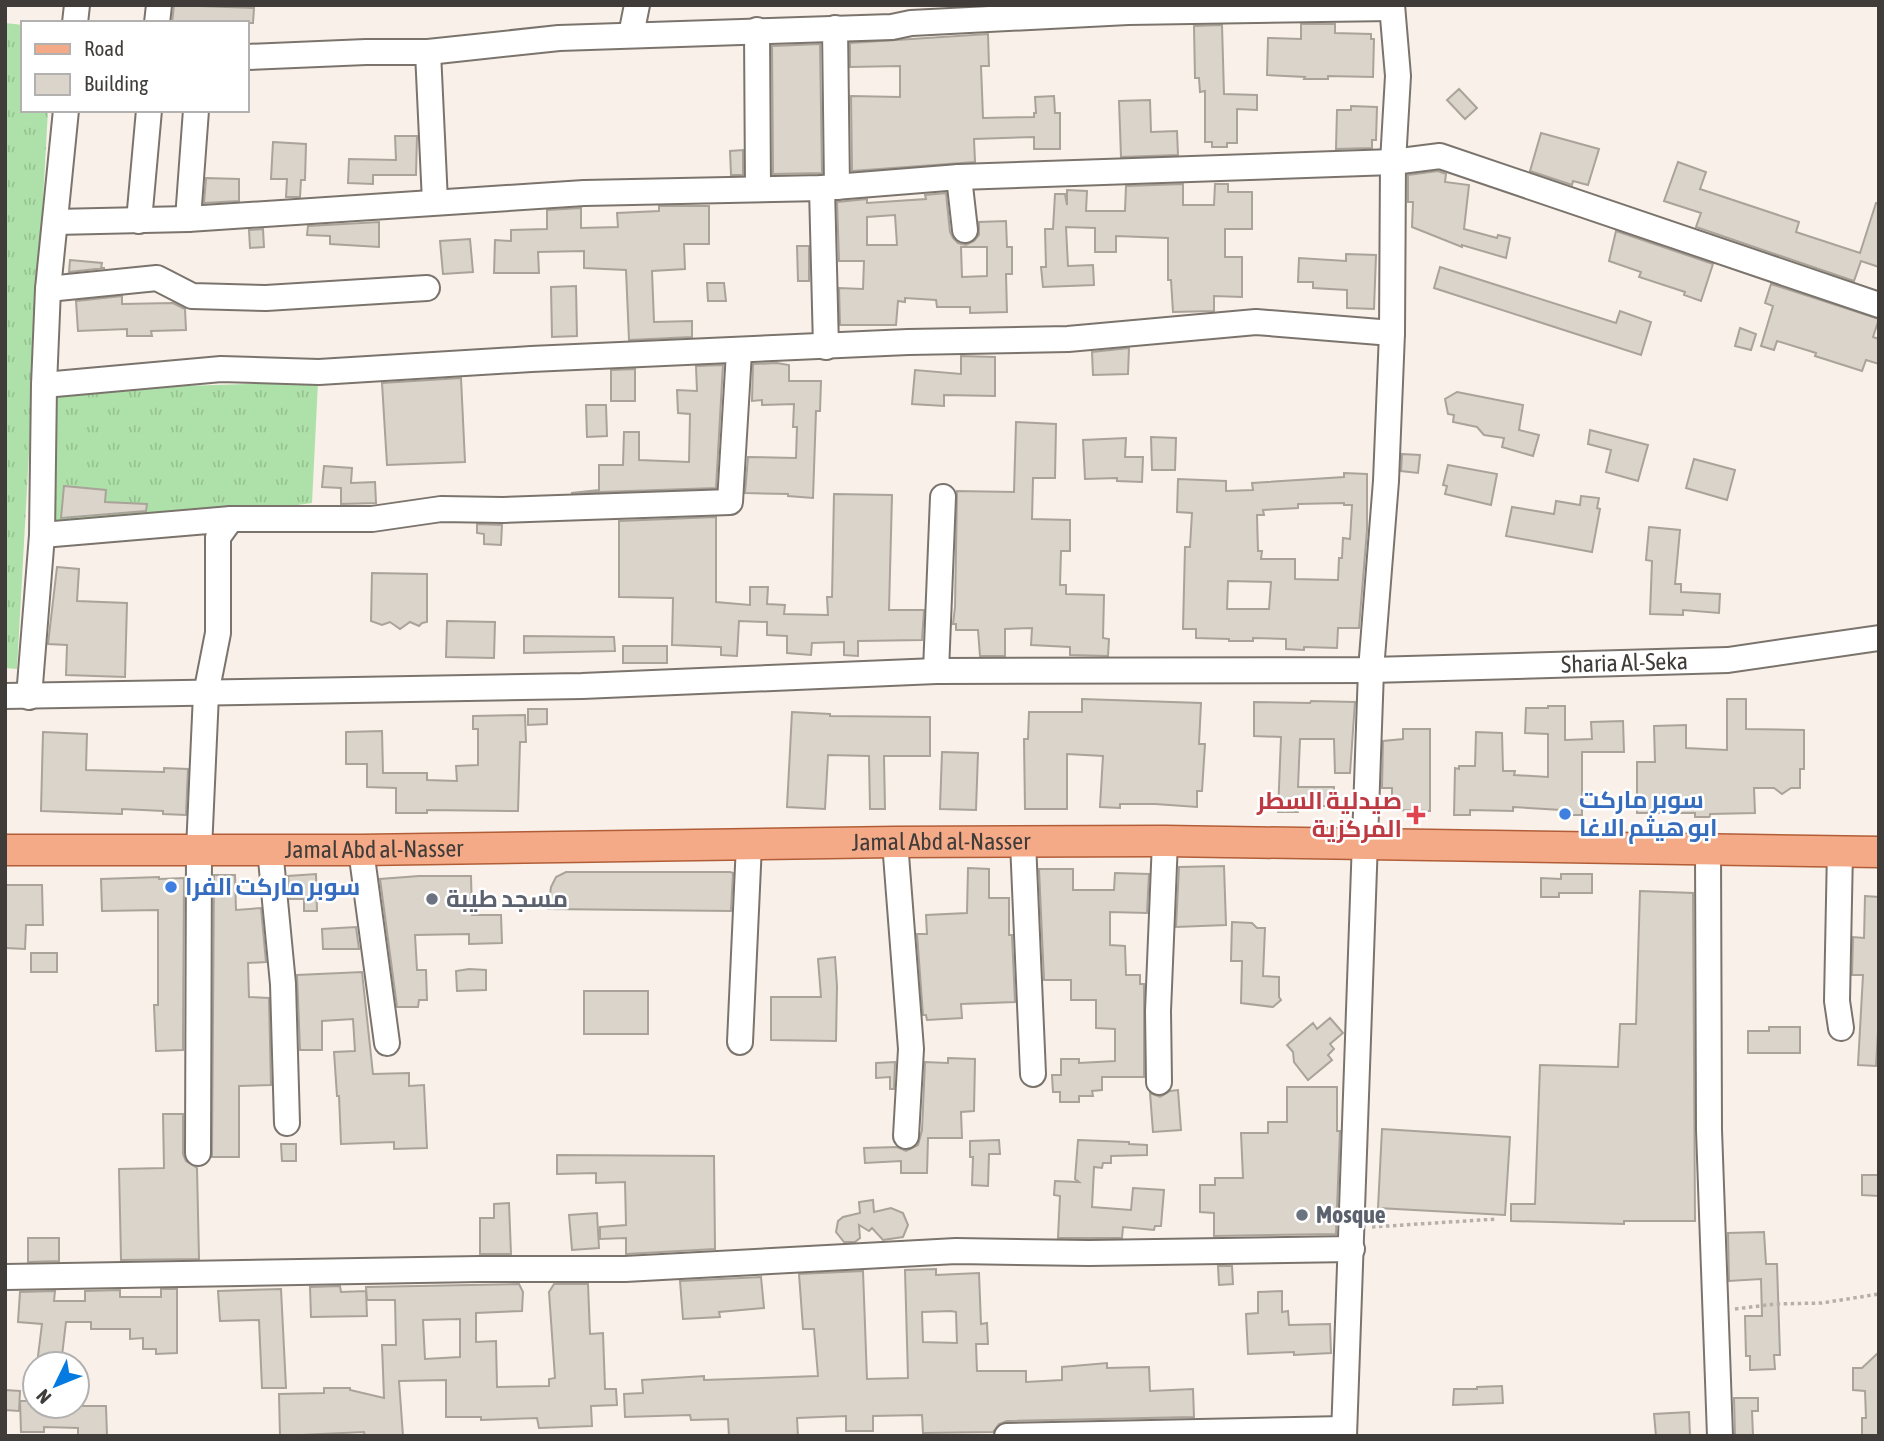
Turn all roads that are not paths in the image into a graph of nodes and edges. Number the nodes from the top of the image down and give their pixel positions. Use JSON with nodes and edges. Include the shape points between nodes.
{"nodes":[{"id":1,"x":637,"y":5,"type":"edge"},
{"id":2,"x":1392,"y":6,"type":"edge"},
{"id":3,"x":835,"y":29,"type":"junction"},
{"id":4,"x":757,"y":30,"type":"junction"},
{"id":5,"x":631,"y":35,"type":"junction"},
{"id":6,"x":428,"y":52,"type":"junction"},
{"id":7,"x":248,"y":57,"type":"edge"},
{"id":8,"x":66,"y":112,"type":"edge"},
{"id":9,"x":149,"y":112,"type":"edge"},
{"id":10,"x":196,"y":112,"type":"edge"},
{"id":11,"x":1393,"y":162,"type":"junction"},
{"id":12,"x":959,"y":177,"type":"junction"},
{"id":13,"x":829,"y":187,"type":"junction"},
{"id":14,"x":758,"y":189,"type":"junction"},
{"id":15,"x":435,"y":202,"type":"junction"},
{"id":16,"x":188,"y":219,"type":"junction"},
{"id":17,"x":139,"y":220,"type":"junction"},
{"id":18,"x":55,"y":222,"type":"junction"},
{"id":19,"x":965,"y":230,"type":"dead end"},
{"id":20,"x":427,"y":288,"type":"dead end"},
{"id":21,"x":48,"y":289,"type":"junction"},
{"id":22,"x":1879,"y":305,"type":"edge"},
{"id":23,"x":1392,"y":333,"type":"junction"},
{"id":24,"x":826,"y":347,"type":"junction"},
{"id":25,"x":739,"y":352,"type":"junction"},
{"id":26,"x":44,"y":385,"type":"junction"},
{"id":27,"x":943,"y":497,"type":"dead end"},
{"id":28,"x":231,"y":519,"type":"junction"},
{"id":29,"x":42,"y":535,"type":"junction"},
{"id":30,"x":1879,"y":638,"type":"edge"},
{"id":31,"x":1371,"y":670,"type":"junction"},
{"id":32,"x":936,"y":671,"type":"junction"},
{"id":33,"x":206,"y":694,"type":"junction"},
{"id":34,"x":17,"y":697,"type":"edge"},
{"id":35,"x":1165,"y":841,"type":"junction"},
{"id":36,"x":895,"y":842,"type":"junction"},
{"id":37,"x":1023,"y":842,"type":"junction"},
{"id":38,"x":749,"y":844,"type":"junction"},
{"id":39,"x":1364,"y":844,"type":"junction"},
{"id":40,"x":270,"y":849,"type":"junction"},
{"id":41,"x":5,"y":850,"type":"edge"},
{"id":42,"x":199,"y":850,"type":"junction"},
{"id":43,"x":361,"y":850,"type":"junction"},
{"id":44,"x":1708,"y":850,"type":"junction"},
{"id":45,"x":1840,"y":850,"type":"junction"},
{"id":46,"x":1879,"y":852,"type":"edge"},
{"id":47,"x":1840,"y":1028,"type":"dead end"},
{"id":48,"x":740,"y":1042,"type":"dead end"},
{"id":49,"x":387,"y":1043,"type":"dead end"},
{"id":50,"x":1033,"y":1074,"type":"dead end"},
{"id":51,"x":1159,"y":1082,"type":"dead end"},
{"id":52,"x":287,"y":1123,"type":"dead end"},
{"id":53,"x":906,"y":1136,"type":"dead end"},
{"id":54,"x":198,"y":1153,"type":"dead end"},
{"id":55,"x":1352,"y":1239,"type":"junction"},
{"id":56,"x":5,"y":1277,"type":"edge"},
{"id":57,"x":1344,"y":1432,"type":"edge"},
{"id":58,"x":1007,"y":1436,"type":"edge"},
{"id":59,"x":1720,"y":1436,"type":"edge"}],
"edges":[{"from":1,"to":5,"type":"street"},
{"from":2,"to":3,"type":"street","via":[[1128,12]]},
{"from":2,"to":11,"type":"street","via":[[1398,76]]},
{"from":3,"to":4,"type":"street"},
{"from":3,"to":13,"type":"street"},
{"from":4,"to":5,"type":"street"},
{"from":4,"to":14,"type":"street"},
{"from":5,"to":6,"type":"street"},
{"from":6,"to":7,"type":"street"},
{"from":6,"to":15,"type":"street"},
{"from":8,"to":18,"type":"street"},
{"from":9,"to":17,"type":"street"},
{"from":10,"to":16,"type":"street"},
{"from":11,"to":12,"type":"street"},
{"from":11,"to":22,"type":"street","via":[[1440,156]]},
{"from":11,"to":23,"type":"street"},
{"from":12,"to":13,"type":"street"},
{"from":12,"to":19,"type":"street"},
{"from":13,"to":14,"type":"street"},
{"from":13,"to":24,"type":"street"},
{"from":14,"to":15,"type":"street"},
{"from":15,"to":16,"type":"street"},
{"from":16,"to":17,"type":"street"},
{"from":17,"to":18,"type":"street"},
{"from":18,"to":21,"type":"street"},
{"from":20,"to":21,"type":"street","via":[[266,298],[192,296],[157,278]]},
{"from":21,"to":26,"type":"street"},
{"from":23,"to":24,"type":"street","via":[[1256,323],[1068,339]]},
{"from":23,"to":31,"type":"street"},
{"from":24,"to":25,"type":"street"},
{"from":25,"to":26,"type":"street","via":[[319,372],[221,369]]},
{"from":25,"to":28,"type":"street","via":[[730,502],[440,509],[372,519]]},
{"from":26,"to":29,"type":"street"},
{"from":27,"to":32,"type":"street"},
{"from":28,"to":29,"type":"street"},
{"from":28,"to":33,"type":"street","via":[[218,537],[218,633]]},
{"from":29,"to":34,"type":"street"},
{"from":30,"to":31,"type":"street","name":"Sharia Al-Seka","via":[[1728,660]]},
{"from":31,"to":32,"type":"street","name":"Sharia Al-Seka"},
{"from":31,"to":39,"type":"street"},
{"from":32,"to":33,"type":"street","name":"Sharia Al-Seka","via":[[582,686]]},
{"from":33,"to":34,"type":"street","name":"Sharia Al-Seka"},
{"from":33,"to":42,"type":"street"},
{"from":35,"to":37,"type":"main road","name":"Jamal Abd al-Nasser"},
{"from":35,"to":39,"type":"main road","name":"Jamal Abd al-Nasser"},
{"from":35,"to":51,"type":"street"},
{"from":36,"to":37,"type":"main road","name":"Jamal Abd al-Nasser"},
{"from":36,"to":38,"type":"main road","name":"Jamal Abd al-Nasser"},
{"from":36,"to":53,"type":"street","via":[[911,1049]]},
{"from":37,"to":50,"type":"street"},
{"from":38,"to":43,"type":"main road","name":"Jamal Abd al-Nasser"},
{"from":38,"to":48,"type":"street"},
{"from":39,"to":44,"type":"main road","name":"Jamal Abd al-Nasser"},
{"from":39,"to":55,"type":"street"},
{"from":40,"to":42,"type":"main road","name":"Jamal Abd al-Nasser"},
{"from":40,"to":43,"type":"main road","name":"Jamal Abd al-Nasser"},
{"from":40,"to":52,"type":"street","via":[[283,984]]},
{"from":41,"to":42,"type":"main road","name":"Jamal Abd al-Nasser"},
{"from":42,"to":54,"type":"street"},
{"from":43,"to":49,"type":"street"},
{"from":44,"to":45,"type":"main road","name":"Jamal Abd al-Nasser"},
{"from":44,"to":59,"type":"street","via":[[1709,1130]]},
{"from":45,"to":46,"type":"main road","name":"Jamal Abd al-Nasser"},
{"from":45,"to":47,"type":"street"},
{"from":55,"to":56,"type":"street","via":[[1089,1253],[956,1251],[625,1269]]},
{"from":55,"to":57,"type":"street"},
{"from":57,"to":58,"type":"street"}]}
